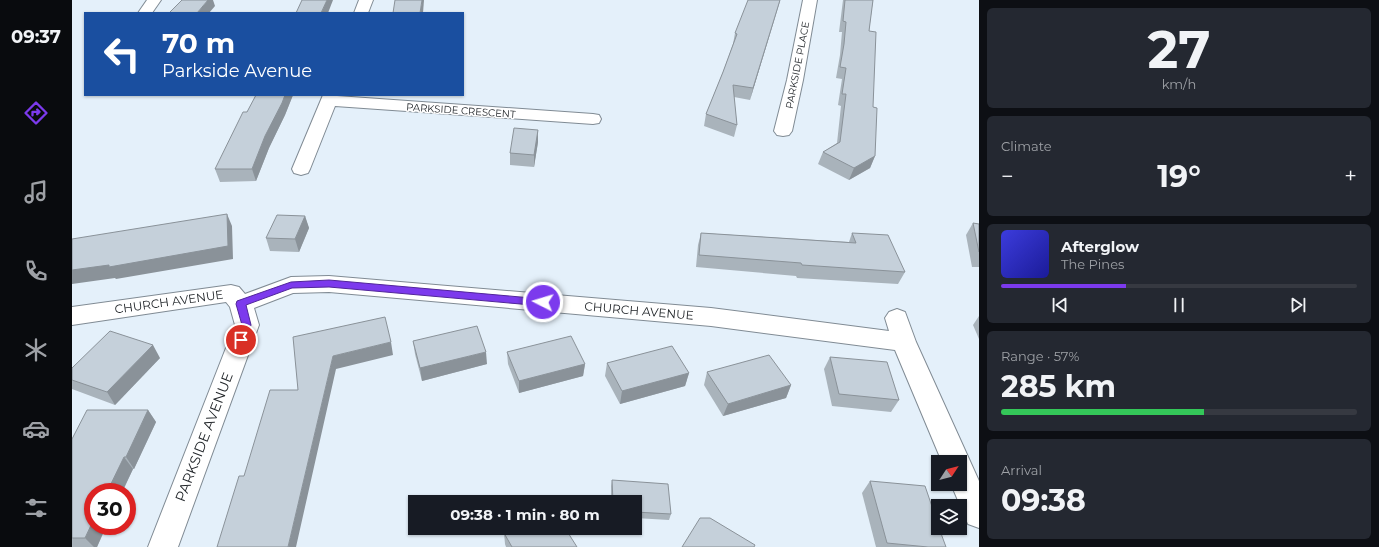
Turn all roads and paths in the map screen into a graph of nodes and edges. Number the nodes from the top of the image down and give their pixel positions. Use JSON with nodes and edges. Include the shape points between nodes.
{"nodes":[{"id":1,"x":154,"y":0,"type":"edge"},
{"id":2,"x":366,"y":0,"type":"edge"},
{"id":3,"x":810,"y":0,"type":"edge"},
{"id":4,"x":146,"y":12,"type":"edge"},
{"id":5,"x":361,"y":12,"type":"edge"},
{"id":6,"x":330,"y":98,"type":"edge"},
{"id":7,"x":593,"y":119,"type":"dead end"},
{"id":8,"x":783,"y":131,"type":"dead end"},
{"id":9,"x":301,"y":169,"type":"dead end"},
{"id":10,"x":241,"y":304,"type":"junction"},
{"id":11,"x":72,"y":316,"type":"edge"},
{"id":12,"x":953,"y":455,"type":"edge"},
{"id":13,"x":967,"y":487,"type":"edge"},
{"id":14,"x":979,"y":514,"type":"edge"},
{"id":15,"x":163,"y":547,"type":"edge"}],
"edges":[{"from":1,"to":4,"type":"street"},
{"from":2,"to":5,"type":"street"},
{"from":3,"to":8,"type":"street","name":"PARKSIDE PLACE"},
{"from":6,"to":7,"type":"street","name":"PARKSIDE CRESCENT"},
{"from":6,"to":9,"type":"street","name":"PARKSIDE CRESCENT"},
{"from":10,"to":11,"type":"street","name":"CHURCH AVENUE","via":[[231,293]]},
{"from":10,"to":12,"type":"street","name":"CHURCH AVENUE","via":[[291,285],[329,284],[711,317],[900,330]]},
{"from":10,"to":15,"type":"street","name":"PARKSIDE AVENUE","via":[[247,325]]},
{"from":13,"to":14,"type":"street"}]}
